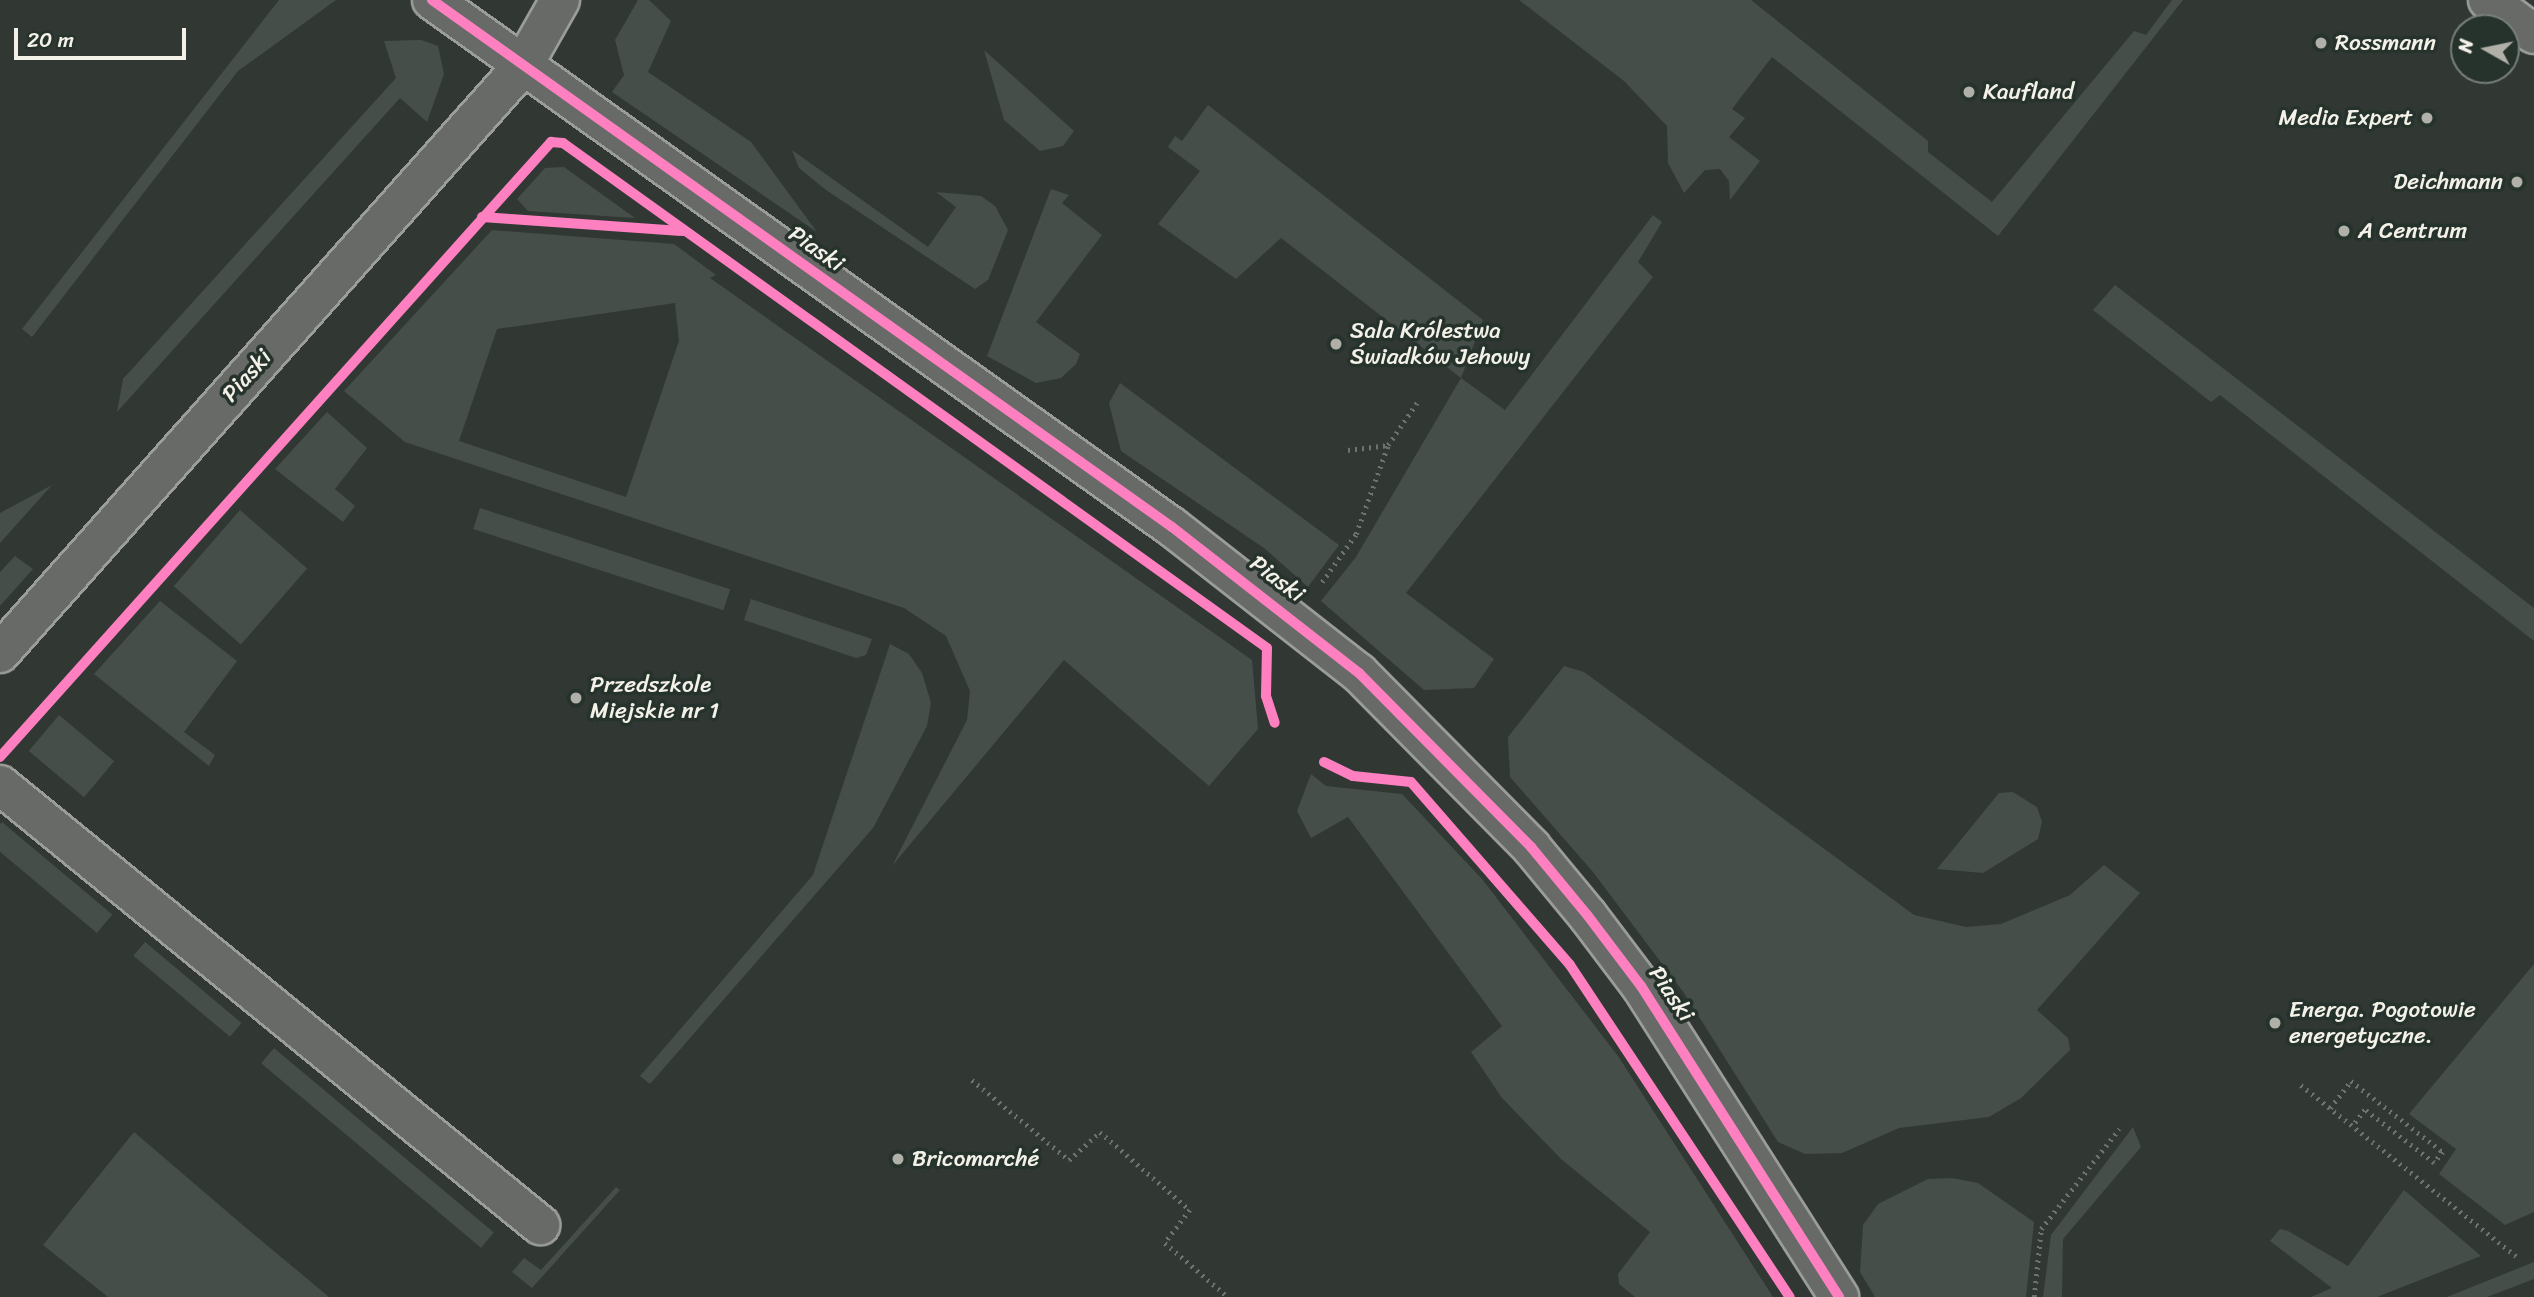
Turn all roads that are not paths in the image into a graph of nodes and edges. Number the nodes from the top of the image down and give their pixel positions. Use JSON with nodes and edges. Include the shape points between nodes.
{"nodes":[{"id":1,"x":432,"y":0,"type":"edge"},
{"id":2,"x":560,"y":0,"type":"edge"},
{"id":3,"x":2488,"y":0,"type":"edge"},
{"id":4,"x":2534,"y":34,"type":"edge"},
{"id":5,"x":522,"y":67,"type":"junction"},
{"id":6,"x":0,"y":653,"type":"edge"},
{"id":7,"x":0,"y":785,"type":"edge"},
{"id":8,"x":540,"y":1225,"type":"dead end"},
{"id":9,"x":1839,"y":1297,"type":"edge"}],
"edges":[{"from":1,"to":5,"type":"street"},
{"from":2,"to":5,"type":"street","name":"Piaski"},
{"from":3,"to":4,"type":"street"},
{"from":5,"to":6,"type":"street","name":"Piaski"},
{"from":5,"to":9,"type":"street","name":"Piaski","via":[[1172,527],[1359,673],[1494,807],[1588,916],[1641,986]]},
{"from":7,"to":8,"type":"street"}]}
